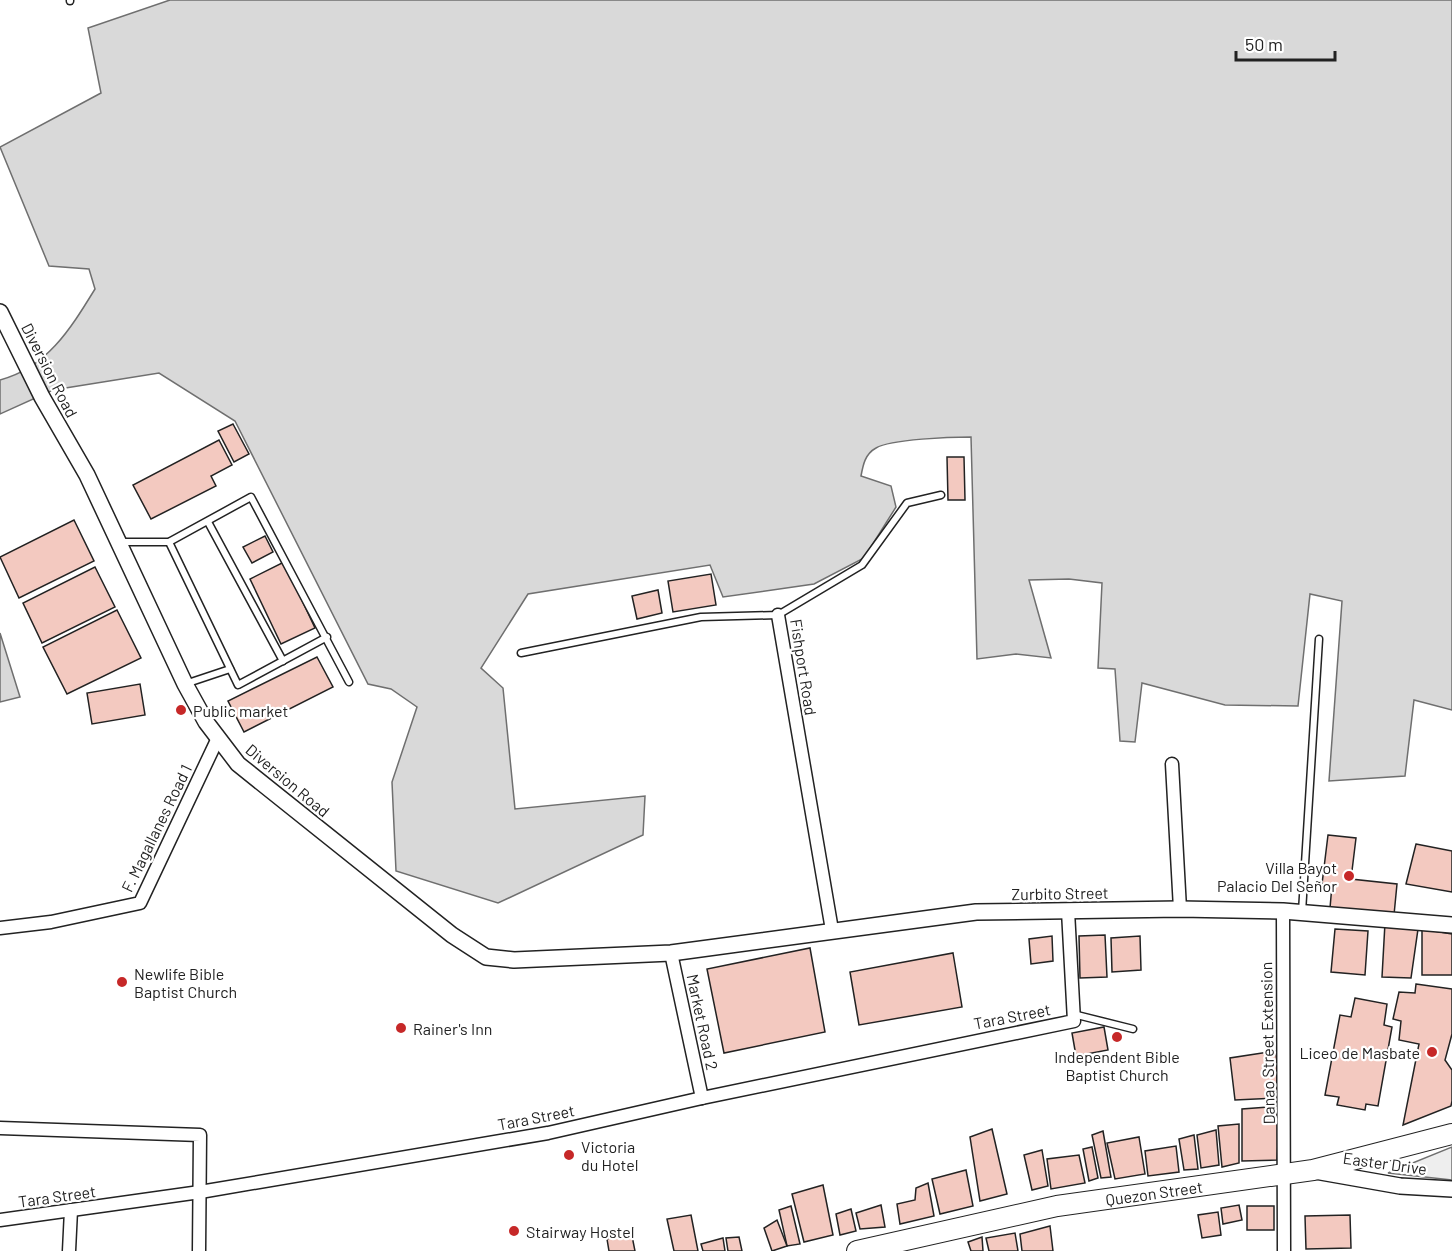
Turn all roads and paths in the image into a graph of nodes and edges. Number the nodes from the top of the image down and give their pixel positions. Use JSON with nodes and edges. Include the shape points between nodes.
{"nodes":[{"id":1,"x":0,"y":312,"type":"edge"},
{"id":2,"x":941,"y":495,"type":"dead end"},
{"id":3,"x":208,"y":522,"type":"junction"},
{"id":4,"x":116,"y":542,"type":"junction"},
{"id":5,"x":170,"y":542,"type":"junction"},
{"id":6,"x":778,"y":615,"type":"junction"},
{"id":7,"x":327,"y":637,"type":"junction"},
{"id":8,"x":1319,"y":639,"type":"dead end"},
{"id":9,"x":521,"y":653,"type":"dead end"},
{"id":10,"x":283,"y":661,"type":"junction"},
{"id":11,"x":230,"y":669,"type":"junction"},
{"id":12,"x":349,"y":682,"type":"dead end"},
{"id":13,"x":185,"y":684,"type":"junction"},
{"id":14,"x":218,"y":738,"type":"junction"},
{"id":15,"x":1172,"y":764,"type":"dead end"},
{"id":16,"x":1180,"y":909,"type":"junction"},
{"id":17,"x":1068,"y":911,"type":"junction"},
{"id":18,"x":1283,"y":911,"type":"junction"},
{"id":19,"x":1302,"y":913,"type":"junction"},
{"id":20,"x":1452,"y":925,"type":"edge"},
{"id":21,"x":0,"y":928,"type":"edge"},
{"id":22,"x":832,"y":930,"type":"junction"},
{"id":23,"x":671,"y":953,"type":"junction"},
{"id":24,"x":1074,"y":1018,"type":"junction"},
{"id":25,"x":1133,"y":1029,"type":"dead end"},
{"id":26,"x":702,"y":1098,"type":"junction"},
{"id":27,"x":0,"y":1128,"type":"edge"},
{"id":28,"x":1452,"y":1134,"type":"edge"},
{"id":29,"x":1313,"y":1170,"type":"junction"},
{"id":30,"x":1285,"y":1174,"type":"junction"},
{"id":31,"x":1452,"y":1189,"type":"edge"},
{"id":32,"x":200,"y":1192,"type":"junction"},
{"id":33,"x":71,"y":1210,"type":"junction"},
{"id":34,"x":0,"y":1220,"type":"edge"},
{"id":35,"x":901,"y":1245,"type":"edge"},
{"id":36,"x":69,"y":1251,"type":"edge"},
{"id":37,"x":199,"y":1251,"type":"edge"},
{"id":38,"x":856,"y":1251,"type":"edge"},
{"id":39,"x":1284,"y":1251,"type":"edge"}],
"edges":[{"from":1,"to":4,"type":"street","name":"Diversion Road","via":[[87,475]]},
{"from":2,"to":6,"type":"lane","name":"Fishport Road","via":[[907,503],[862,566]]},
{"from":3,"to":5,"type":"lane"},
{"from":3,"to":7,"type":"lane","via":[[250,498]]},
{"from":3,"to":10,"type":"lane"},
{"from":4,"to":5,"type":"lane"},
{"from":4,"to":13,"type":"street","name":"Diversion Road"},
{"from":5,"to":11,"type":"lane"},
{"from":6,"to":9,"type":"lane","via":[[700,617]]},
{"from":6,"to":22,"type":"street","name":"Fishport Road"},
{"from":7,"to":10,"type":"lane"},
{"from":7,"to":12,"type":"lane"},
{"from":8,"to":19,"type":"lane"},
{"from":10,"to":11,"type":"lane","via":[[238,685]]},
{"from":11,"to":13,"type":"lane"},
{"from":13,"to":14,"type":"street","name":"Diversion Road"},
{"from":14,"to":21,"type":"street","name":"F. Magallanes Road 1","via":[[140,903],[51,922]]},
{"from":14,"to":23,"type":"street","name":"Diversion Road","via":[[238,764],[452,935],[486,957],[514,960]]},
{"from":15,"to":16,"type":"street"},
{"from":16,"to":17,"type":"street","name":"Zurbito Street"},
{"from":16,"to":18,"type":"street","name":"Zurbito Street"},
{"from":17,"to":22,"type":"street","name":"Zurbito Street","via":[[976,912]]},
{"from":17,"to":24,"type":"street"},
{"from":18,"to":19,"type":"street","name":"Zurbito Street"},
{"from":18,"to":30,"type":"street","name":"Danao Street Extension"},
{"from":19,"to":20,"type":"street","name":"Zurbito Street"},
{"from":22,"to":23,"type":"street","name":"Zurbito Street"},
{"from":23,"to":26,"type":"street","name":"Market Road 2"},
{"from":24,"to":25,"type":"lane"},
{"from":24,"to":26,"type":"street","name":"Tara Street"},
{"from":26,"to":32,"type":"street","name":"Tara Street","via":[[548,1133]]},
{"from":27,"to":32,"type":"street","via":[[200,1134]]},
{"from":28,"to":29,"type":"main road","name":"Quezon Street"},
{"from":29,"to":30,"type":"main road","name":"Quezon Street"},
{"from":29,"to":31,"type":"street","name":"Easter Drive","via":[[1400,1186]]},
{"from":30,"to":35,"type":"main road","name":"Quezon Street","via":[[1057,1206]]},
{"from":30,"to":39,"type":"street","name":"Danao Street Extension"},
{"from":32,"to":33,"type":"street","name":"Tara Street"},
{"from":32,"to":37,"type":"street"},
{"from":33,"to":34,"type":"street","name":"Tara Street"},
{"from":33,"to":36,"type":"street"},
{"from":35,"to":38,"type":"main road","name":"Quezon Street"}]}
